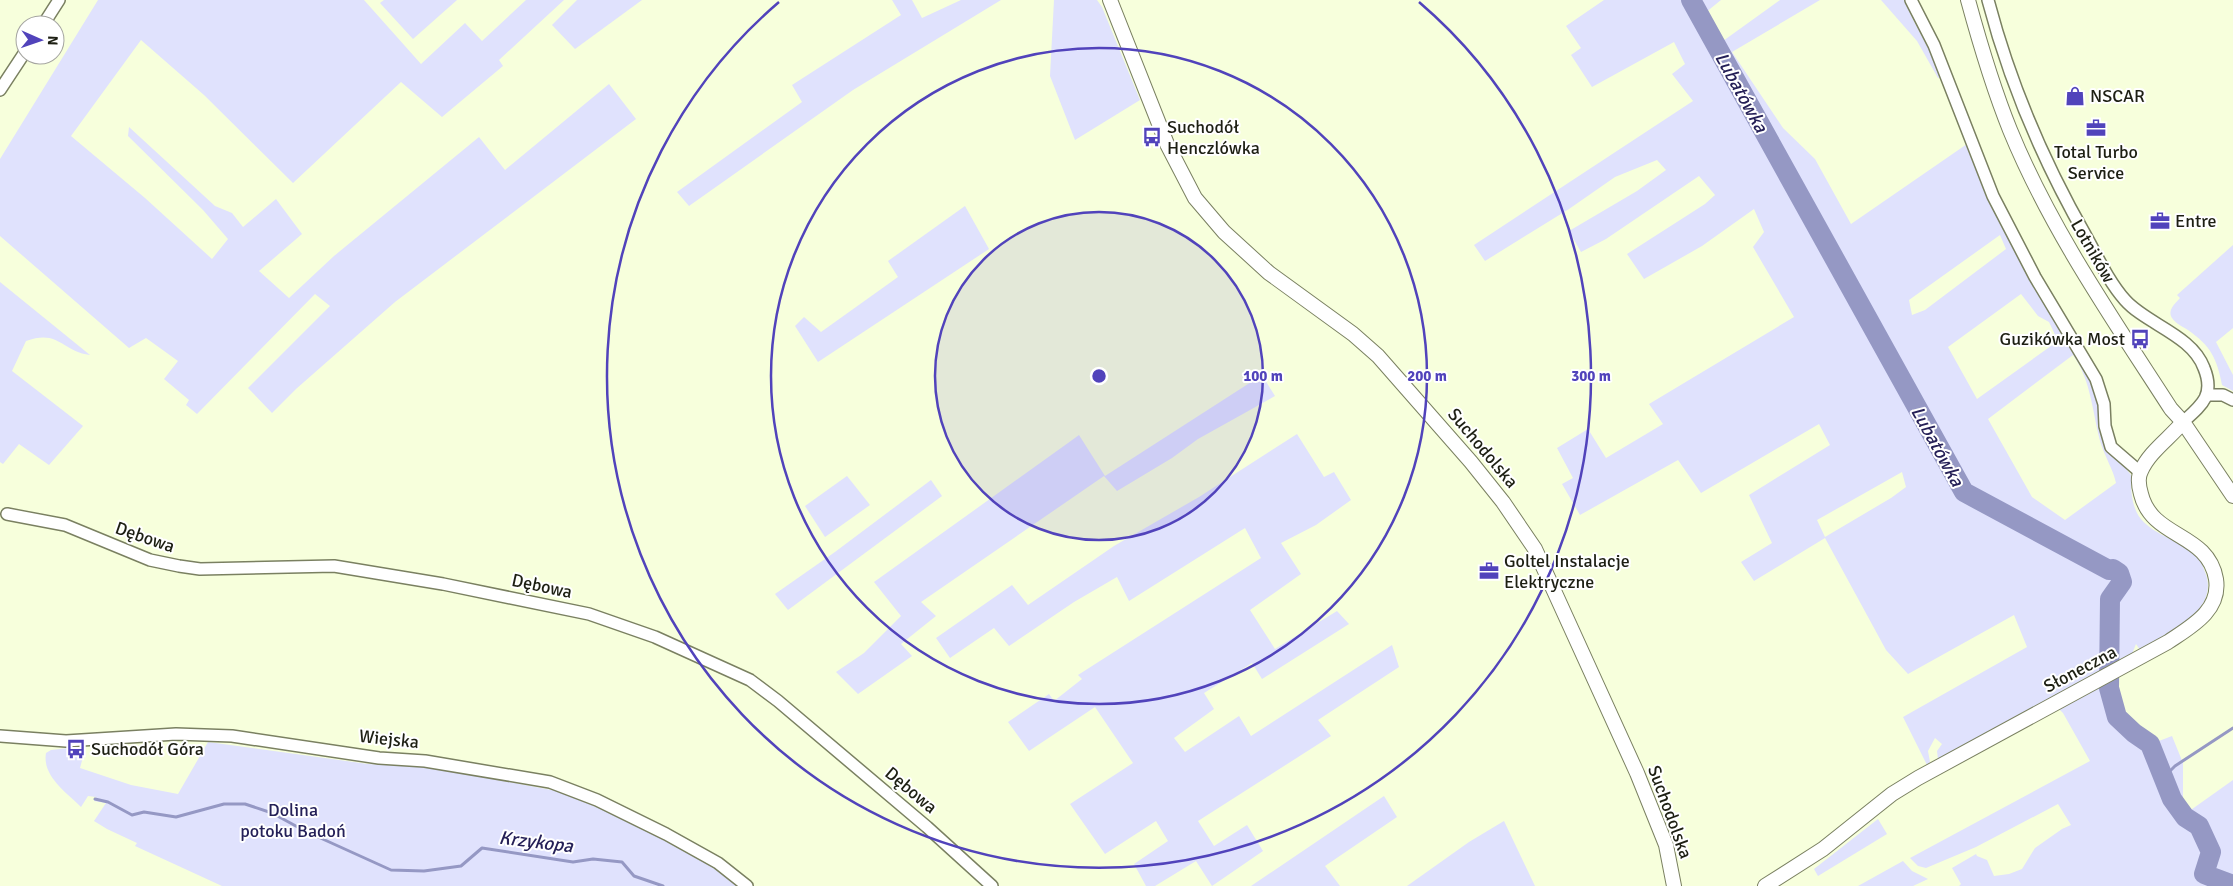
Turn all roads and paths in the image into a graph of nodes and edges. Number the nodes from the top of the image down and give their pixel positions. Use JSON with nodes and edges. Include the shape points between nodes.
{"nodes":[{"id":1,"x":59,"y":0,"type":"edge"},
{"id":2,"x":1110,"y":0,"type":"edge"},
{"id":3,"x":1911,"y":0,"type":"edge"},
{"id":4,"x":1968,"y":0,"type":"edge"},
{"id":5,"x":1988,"y":0,"type":"edge"},
{"id":6,"x":49,"y":15,"type":"edge"},
{"id":7,"x":16,"y":65,"type":"edge"},
{"id":8,"x":0,"y":90,"type":"edge"},
{"id":9,"x":2208,"y":395,"type":"junction"},
{"id":10,"x":2233,"y":400,"type":"edge"},
{"id":11,"x":2183,"y":422,"type":"junction"},
{"id":12,"x":2140,"y":472,"type":"junction"},
{"id":13,"x":2233,"y":496,"type":"edge"},
{"id":14,"x":7,"y":514,"type":"dead end"},
{"id":15,"x":0,"y":736,"type":"edge"},
{"id":16,"x":746,"y":886,"type":"edge"},
{"id":17,"x":992,"y":886,"type":"edge"},
{"id":18,"x":1674,"y":886,"type":"edge"},
{"id":19,"x":1765,"y":886,"type":"edge"}],
"edges":[{"from":1,"to":6,"type":"street"},
{"from":2,"to":18,"type":"street","name":"Suchodolska","via":[[1167,144],[1195,198],[1224,232],[1269,273],[1378,356],[1471,462],[1535,549],[1637,773],[1666,845]]},
{"from":3,"to":12,"type":"street","via":[[1934,45],[1993,196],[2096,379],[2111,447]]},
{"from":4,"to":11,"type":"street","name":"Lotników","via":[[2010,130],[2044,201],[2086,279],[2171,409]]},
{"from":5,"to":9,"type":"street","via":[[2023,110],[2049,169],[2082,230],[2125,300],[2195,350],[2205,368]]},
{"from":7,"to":8,"type":"street"},
{"from":9,"to":10,"type":"street","via":[[2223,395]]},
{"from":9,"to":11,"type":"street"},
{"from":11,"to":12,"type":"street","via":[[2152,454]]},
{"from":11,"to":13,"type":"street","name":"Lotników"},
{"from":12,"to":19,"type":"street","name":"Słoneczna","via":[[2138,485],[2143,504],[2158,523],[2192,543],[2213,564],[2216,593],[2212,606],[2168,642],[1892,794],[1823,849]]},
{"from":14,"to":17,"type":"street","name":"Dębowa","via":[[65,525],[150,560],[179,566],[357,568],[589,614],[626,626],[750,680],[927,827]]},
{"from":15,"to":16,"type":"street","name":"Wiejska","via":[[66,741],[176,734],[232,736],[379,758],[425,761],[550,782],[597,800],[666,834],[718,863]]}]}
